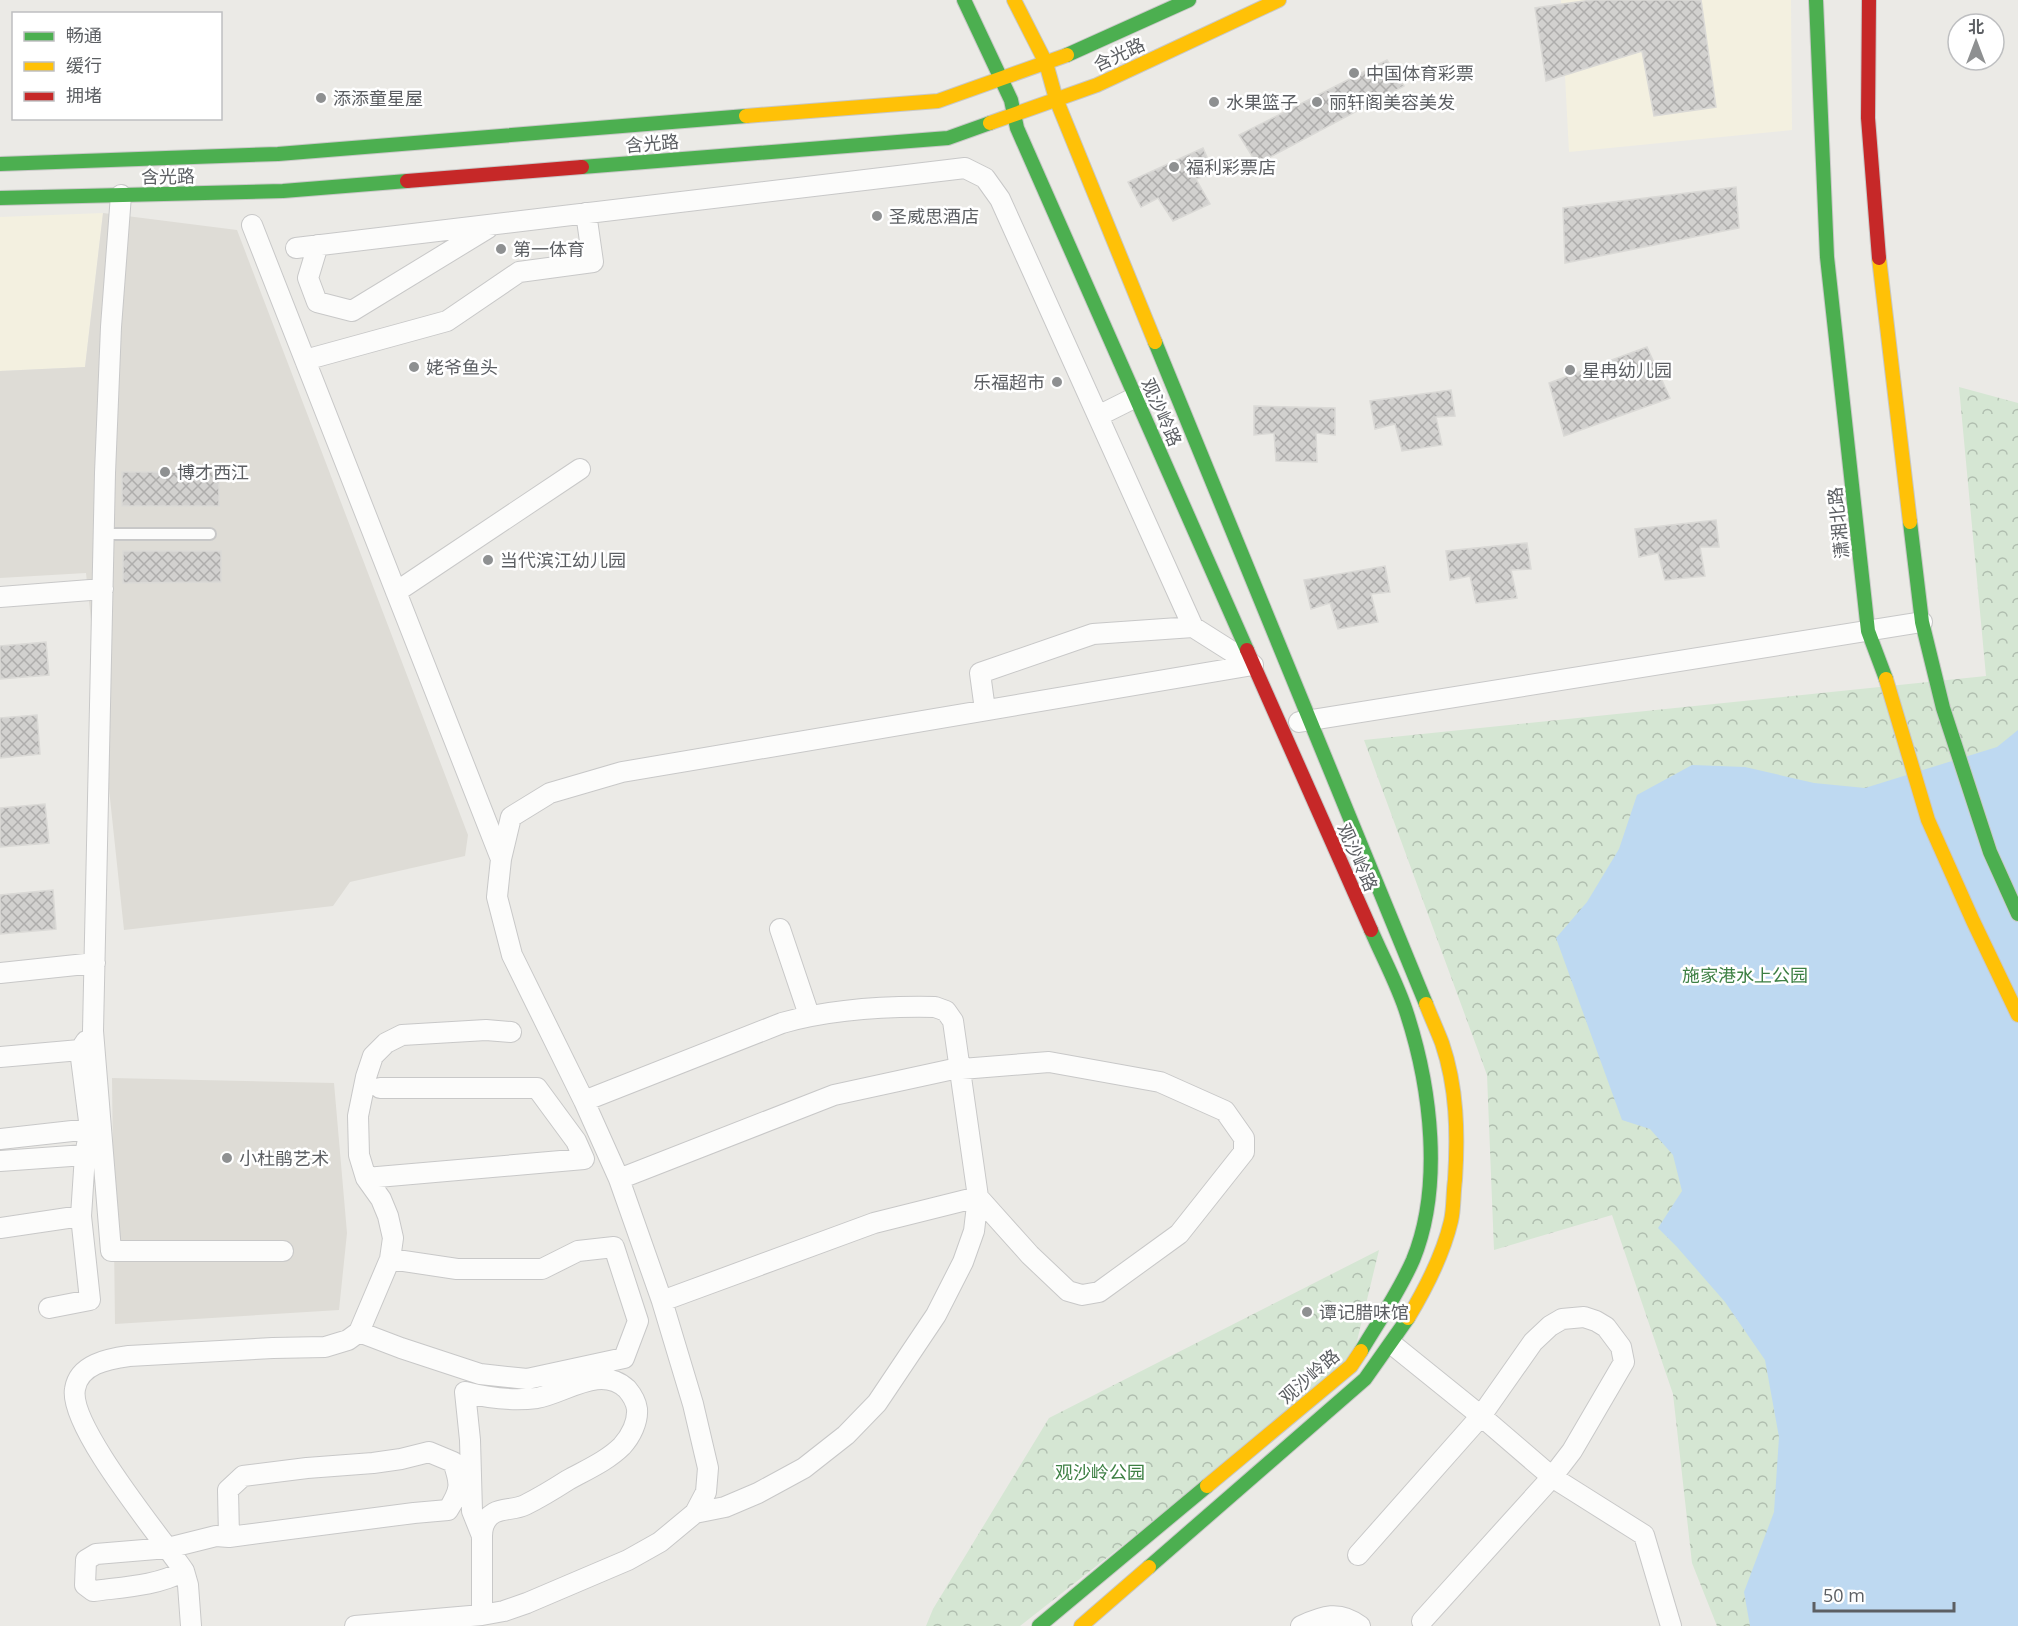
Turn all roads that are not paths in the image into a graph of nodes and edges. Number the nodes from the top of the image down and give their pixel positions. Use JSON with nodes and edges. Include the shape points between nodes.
{"nodes":[{"id":1,"x":964,"y":0,"type":"edge"},
{"id":2,"x":1014,"y":0,"type":"edge"},
{"id":3,"x":1189,"y":0,"type":"edge"},
{"id":4,"x":1279,"y":0,"type":"edge"},
{"id":5,"x":1816,"y":0,"type":"edge"},
{"id":6,"x":1869,"y":0,"type":"edge"},
{"id":7,"x":1046,"y":63,"type":"junction"},
{"id":8,"x":1001,"y":79,"type":"junction"},
{"id":9,"x":1056,"y":99,"type":"junction"},
{"id":10,"x":1014,"y":114,"type":"junction"},
{"id":11,"x":0,"y":164,"type":"edge"},
{"id":12,"x":121,"y":195,"type":"junction"},
{"id":13,"x":0,"y":198,"type":"edge"},
{"id":14,"x":586,"y":213,"type":"junction"},
{"id":15,"x":494,"y":224,"type":"junction"},
{"id":16,"x":252,"y":225,"type":"dead end"},
{"id":17,"x":318,"y":245,"type":"junction"},
{"id":18,"x":296,"y":248,"type":"dead end"},
{"id":19,"x":305,"y":360,"type":"junction"},
{"id":20,"x":1136,"y":398,"type":"junction"},
{"id":21,"x":1098,"y":416,"type":"junction"},
{"id":22,"x":580,"y":469,"type":"dead end"},
{"id":23,"x":104,"y":534,"type":"junction"},
{"id":24,"x":210,"y":534,"type":"dead end"},
{"id":25,"x":103,"y":589,"type":"junction"},
{"id":26,"x":396,"y":592,"type":"junction"},
{"id":27,"x":0,"y":597,"type":"edge"},
{"id":28,"x":1922,"y":621,"type":"junction"},
{"id":29,"x":1193,"y":627,"type":"junction"},
{"id":30,"x":1868,"y":631,"type":"junction"},
{"id":31,"x":1253,"y":665,"type":"junction"},
{"id":32,"x":985,"y":710,"type":"junction"},
{"id":33,"x":1310,"y":720,"type":"junction"},
{"id":34,"x":1280,"y":725,"type":"junction"},
{"id":35,"x":501,"y":859,"type":"junction"},
{"id":36,"x":2018,"y":914,"type":"edge"},
{"id":37,"x":780,"y":929,"type":"dead end"},
{"id":38,"x":95,"y":963,"type":"junction"},
{"id":39,"x":0,"y":974,"type":"edge"},
{"id":40,"x":809,"y":1015,"type":"junction"},
{"id":41,"x":2018,"y":1015,"type":"edge"},
{"id":42,"x":93,"y":1031,"type":"junction"},
{"id":43,"x":511,"y":1032,"type":"dead end"},
{"id":44,"x":80,"y":1050,"type":"junction"},
{"id":45,"x":0,"y":1058,"type":"edge"},
{"id":46,"x":959,"y":1069,"type":"junction"},
{"id":47,"x":380,"y":1088,"type":"dead end"},
{"id":48,"x":584,"y":1101,"type":"junction"},
{"id":49,"x":90,"y":1129,"type":"junction"},
{"id":50,"x":0,"y":1139,"type":"edge"},
{"id":51,"x":85,"y":1155,"type":"junction"},
{"id":52,"x":0,"y":1161,"type":"edge"},
{"id":53,"x":366,"y":1178,"type":"junction"},
{"id":54,"x":619,"y":1179,"type":"junction"},
{"id":55,"x":978,"y":1197,"type":"junction"},
{"id":56,"x":81,"y":1216,"type":"junction"},
{"id":57,"x":0,"y":1228,"type":"edge"},
{"id":58,"x":283,"y":1251,"type":"dead end"},
{"id":59,"x":390,"y":1259,"type":"junction"},
{"id":60,"x":662,"y":1301,"type":"junction"},
{"id":61,"x":49,"y":1308,"type":"dead end"},
{"id":62,"x":359,"y":1332,"type":"junction"},
{"id":63,"x":1393,"y":1345,"type":"junction"},
{"id":64,"x":1481,"y":1416,"type":"junction"},
{"id":65,"x":1552,"y":1477,"type":"junction"},
{"id":66,"x":695,"y":1513,"type":"junction"},
{"id":67,"x":482,"y":1536,"type":"junction"},
{"id":68,"x":229,"y":1537,"type":"junction"},
{"id":69,"x":168,"y":1548,"type":"junction"},
{"id":70,"x":1358,"y":1556,"type":"dead end"},
{"id":71,"x":184,"y":1571,"type":"junction"},
{"id":72,"x":482,"y":1615,"type":"junction"},
{"id":73,"x":1422,"y":1622,"type":"dead end"},
{"id":74,"x":191,"y":1626,"type":"edge"},
{"id":75,"x":355,"y":1626,"type":"edge"},
{"id":76,"x":1039,"y":1626,"type":"edge"},
{"id":77,"x":1081,"y":1626,"type":"edge"},
{"id":78,"x":1300,"y":1626,"type":"edge"},
{"id":79,"x":1360,"y":1626,"type":"edge"},
{"id":80,"x":1671,"y":1626,"type":"edge"}],
"edges":[{"from":1,"to":8,"type":"main road","name":"观沙岭路"},
{"from":2,"to":7,"type":"main road","name":"观沙岭路"},
{"from":3,"to":7,"type":"main road","name":"含光路"},
{"from":4,"to":9,"type":"main road","name":"含光路","via":[[1097,85]]},
{"from":5,"to":30,"type":"main road","name":"潇湘北路","via":[[1827,256]]},
{"from":6,"to":28,"type":"main road","via":[[1868,118],[1882,291]]},
{"from":7,"to":8,"type":"main road","name":"含光路"},
{"from":7,"to":9,"type":"main road","name":"观沙岭路"},
{"from":8,"to":10,"type":"main road","name":"观沙岭路"},
{"from":8,"to":11,"type":"main road","name":"含光路","via":[[938,101],[278,154]]},
{"from":9,"to":10,"type":"main road","name":"含光路"},
{"from":9,"to":33,"type":"main road","name":"观沙岭路"},
{"from":10,"to":12,"type":"main road","name":"含光路","via":[[948,138],[283,191]]},
{"from":10,"to":20,"type":"main road","name":"观沙岭路"},
{"from":12,"to":13,"type":"main road","name":"含光路"},
{"from":12,"to":23,"type":"street","via":[[111,327]]},
{"from":14,"to":15,"type":"street"},
{"from":14,"to":19,"type":"street","via":[[593,262],[519,272],[447,321]]},
{"from":14,"to":21,"type":"street","via":[[965,168],[985,178],[1000,199]]},
{"from":15,"to":17,"type":"street"},
{"from":15,"to":17,"type":"street","via":[[352,311],[317,302],[308,278]]},
{"from":16,"to":19,"type":"street"},
{"from":17,"to":18,"type":"street"},
{"from":19,"to":26,"type":"street"},
{"from":20,"to":21,"type":"street"},
{"from":20,"to":31,"type":"main road","name":"观沙岭路"},
{"from":21,"to":29,"type":"street"},
{"from":22,"to":26,"type":"street"},
{"from":23,"to":24,"type":"lane"},
{"from":23,"to":25,"type":"street"},
{"from":25,"to":27,"type":"street"},
{"from":25,"to":38,"type":"street"},
{"from":26,"to":35,"type":"street"},
{"from":28,"to":30,"type":"street"},
{"from":28,"to":36,"type":"main road","via":[[1943,708],[1990,852]]},
{"from":29,"to":31,"type":"street"},
{"from":29,"to":32,"type":"street","via":[[1093,634],[980,673]]},
{"from":30,"to":33,"type":"street"},
{"from":30,"to":41,"type":"main road","name":"潇湘北路","via":[[1928,820]]},
{"from":31,"to":32,"type":"street"},
{"from":31,"to":34,"type":"main road","name":"观沙岭路"},
{"from":32,"to":35,"type":"street","via":[[622,772],[550,793],[511,817]]},
{"from":33,"to":34,"type":"street"},
{"from":33,"to":63,"type":"main road","name":"观沙岭路","via":[[1442,1043],[1457,1108],[1450,1222],[1418,1304]]},
{"from":34,"to":76,"type":"main road","name":"观沙岭路","via":[[1407,1013],[1428,1111],[1432,1167],[1426,1218],[1413,1259],[1394,1297],[1351,1366]]},
{"from":35,"to":48,"type":"street","via":[[497,897],[512,955]]},
{"from":37,"to":40,"type":"street"},
{"from":38,"to":39,"type":"street"},
{"from":38,"to":42,"type":"street"},
{"from":40,"to":46,"type":"street","via":[[935,1007],[946,1011],[953,1021]]},
{"from":40,"to":48,"type":"street"},
{"from":42,"to":44,"type":"street"},
{"from":42,"to":58,"type":"street","via":[[111,1251]]},
{"from":43,"to":53,"type":"street","via":[[402,1035],[373,1056],[358,1116],[359,1155]]},
{"from":44,"to":45,"type":"street"},
{"from":44,"to":49,"type":"street"},
{"from":46,"to":54,"type":"street","via":[[834,1095]]},
{"from":46,"to":55,"type":"street"},
{"from":46,"to":55,"type":"street","via":[[1049,1062],[1160,1082],[1226,1111],[1244,1138],[1244,1152],[1179,1234],[1099,1292],[1082,1295],[1068,1291]]},
{"from":47,"to":53,"type":"street","via":[[537,1088],[576,1141],[584,1160]]},
{"from":48,"to":54,"type":"street"},
{"from":49,"to":50,"type":"street"},
{"from":49,"to":51,"type":"street"},
{"from":51,"to":52,"type":"street"},
{"from":51,"to":56,"type":"street"},
{"from":53,"to":59,"type":"street","via":[[388,1216],[393,1238]]},
{"from":54,"to":60,"type":"street"},
{"from":55,"to":60,"type":"street","via":[[874,1223]]},
{"from":55,"to":66,"type":"street","via":[[974,1231],[963,1262],[936,1315],[877,1403],[846,1435],[804,1468],[725,1507]]},
{"from":56,"to":57,"type":"street"},
{"from":56,"to":61,"type":"street","via":[[90,1300]]},
{"from":59,"to":62,"type":"street"},
{"from":59,"to":62,"type":"street","via":[[457,1269],[542,1269],[578,1251],[614,1247],[638,1321],[624,1358],[526,1379],[480,1374]]},
{"from":60,"to":66,"type":"street","via":[[708,1468],[706,1492]]},
{"from":62,"to":69,"type":"street","via":[[325,1347],[129,1356],[100,1362],[79,1378],[74,1390],[75,1403],[87,1433]]},
{"from":63,"to":64,"type":"street"},
{"from":63,"to":77,"type":"main road","name":"观沙岭路","via":[[1365,1379]]},
{"from":64,"to":65,"type":"street"},
{"from":64,"to":65,"type":"street","via":[[1533,1342],[1550,1326],[1562,1319],[1584,1317],[1606,1327],[1621,1347],[1624,1362],[1572,1451]]},
{"from":64,"to":70,"type":"street"},
{"from":65,"to":73,"type":"street"},
{"from":65,"to":80,"type":"street","via":[[1644,1535]]},
{"from":66,"to":72,"type":"street","via":[[660,1542],[628,1560],[526,1604]]},
{"from":67,"to":67,"type":"street","via":[[482,1527],[492,1514],[522,1506],[604,1460],[622,1445],[637,1422],[632,1394],[620,1383],[594,1379],[534,1398],[488,1398],[465,1392],[472,1511]]},
{"from":67,"to":72,"type":"street"},
{"from":68,"to":68,"type":"street","via":[[228,1490],[243,1476],[373,1463],[429,1452],[453,1462],[460,1481],[448,1510]]},
{"from":68,"to":69,"type":"street","via":[[216,1536]]},
{"from":69,"to":71,"type":"street"},
{"from":69,"to":71,"type":"street","via":[[96,1554],[86,1560],[85,1586],[93,1591],[104,1590],[170,1579]]},
{"from":71,"to":74,"type":"street"},
{"from":72,"to":75,"type":"street"},
{"from":78,"to":79,"type":"street","via":[[1339,1616]]}]}
